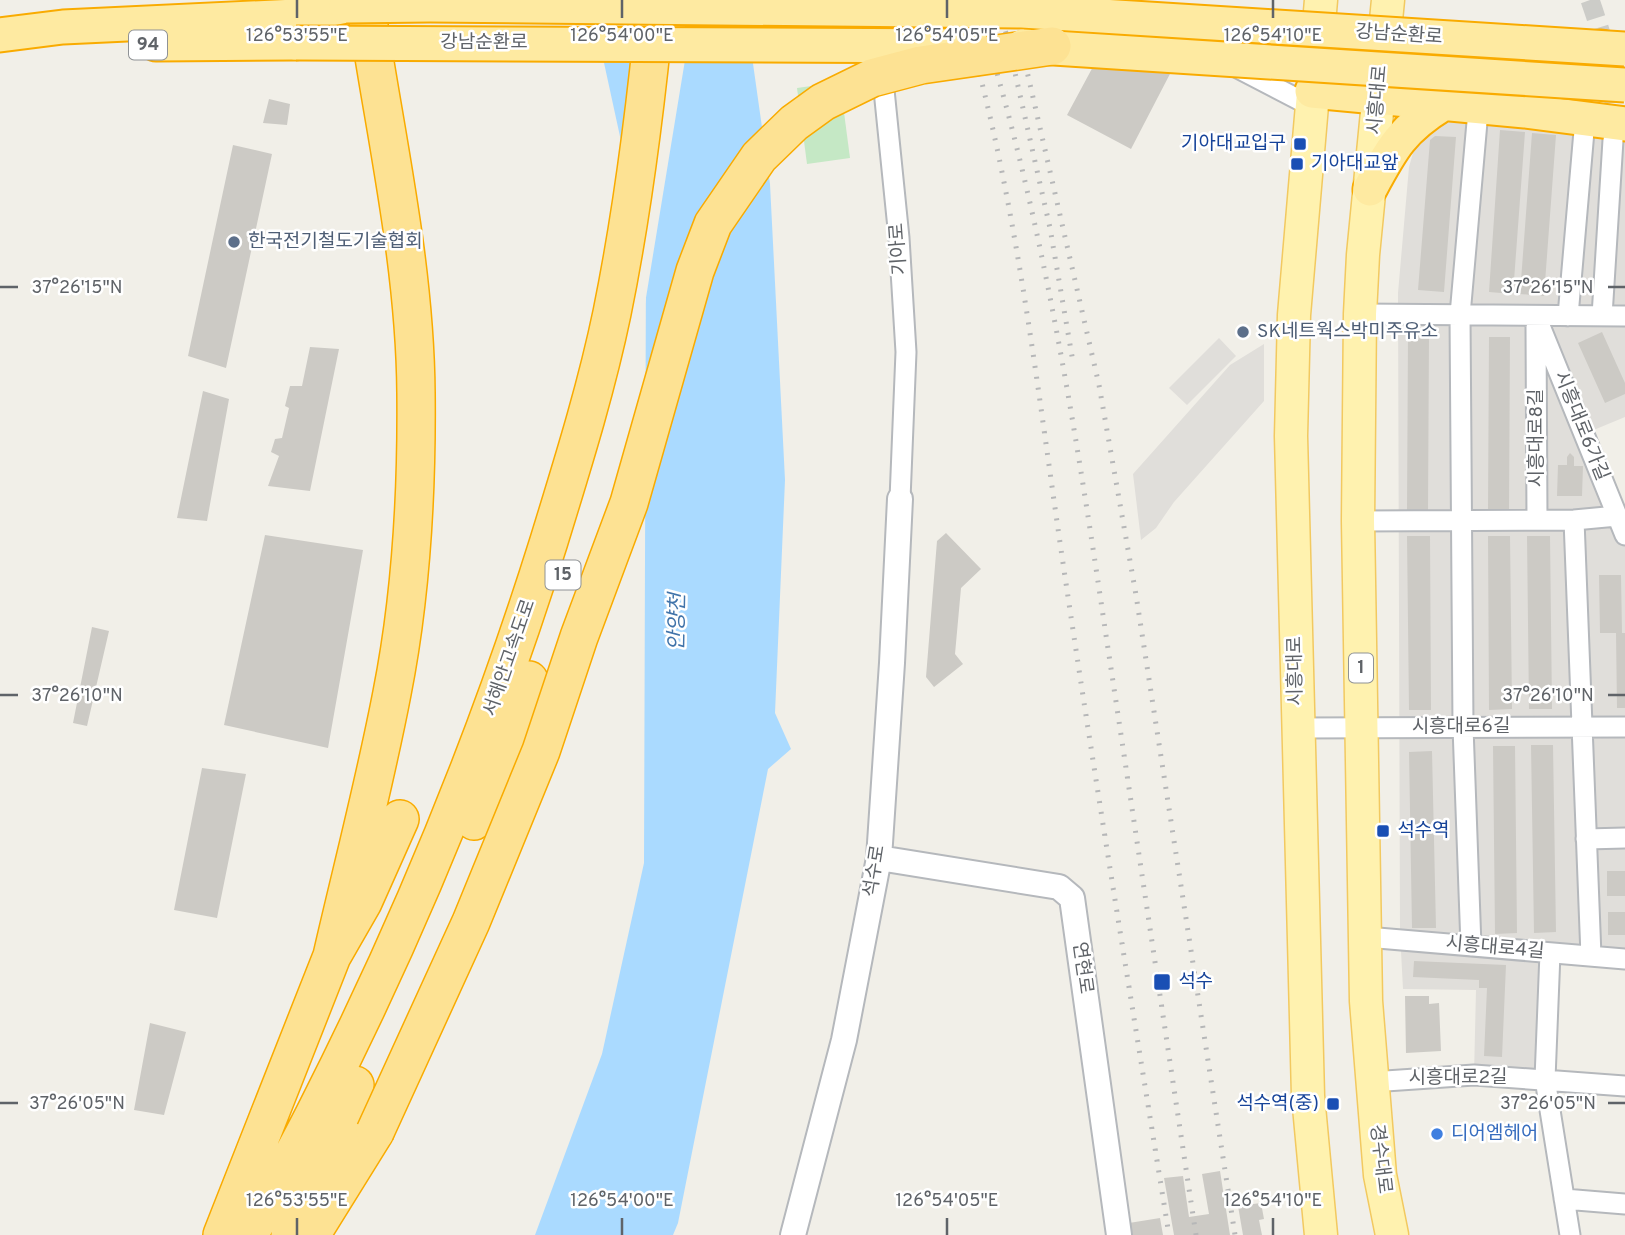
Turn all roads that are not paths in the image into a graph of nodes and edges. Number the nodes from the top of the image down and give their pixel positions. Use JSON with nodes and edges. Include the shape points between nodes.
{"nodes":[{"id":1,"x":656,"y":0,"type":"edge"},
{"id":2,"x":680,"y":0,"type":"edge"},
{"id":3,"x":875,"y":0,"type":"edge"},
{"id":4,"x":1108,"y":0,"type":"edge"},
{"id":5,"x":1321,"y":0,"type":"edge"},
{"id":6,"x":1388,"y":0,"type":"edge"},
{"id":7,"x":341,"y":2,"type":"edge"},
{"id":8,"x":1625,"y":34,"type":"edge"},
{"id":9,"x":0,"y":35,"type":"edge"},
{"id":10,"x":1052,"y":46,"type":"junction"},
{"id":11,"x":1625,"y":49,"type":"edge"},
{"id":12,"x":1316,"y":52,"type":"junction"},
{"id":13,"x":0,"y":57,"type":"edge"},
{"id":14,"x":1382,"y":58,"type":"junction"},
{"id":15,"x":1625,"y":85,"type":"edge"},
{"id":16,"x":1378,"y":98,"type":"junction"},
{"id":17,"x":1311,"y":99,"type":"junction"},
{"id":18,"x":1443,"y":104,"type":"junction"},
{"id":19,"x":1477,"y":122,"type":"dead end"},
{"id":20,"x":1584,"y":131,"type":"dead end"},
{"id":21,"x":1619,"y":132,"type":"edge"},
{"id":22,"x":1370,"y":189,"type":"junction"},
{"id":23,"x":1360,"y":314,"type":"junction"},
{"id":24,"x":1460,"y":315,"type":"junction"},
{"id":25,"x":1536,"y":316,"type":"junction"},
{"id":26,"x":1569,"y":316,"type":"junction"},
{"id":27,"x":1602,"y":316,"type":"junction"},
{"id":28,"x":1625,"y":316,"type":"edge"},
{"id":29,"x":900,"y":499,"type":"joint"},
{"id":30,"x":1617,"y":516,"type":"junction"},
{"id":31,"x":1537,"y":519,"type":"junction"},
{"id":32,"x":1574,"y":520,"type":"junction"},
{"id":33,"x":1358,"y":521,"type":"junction"},
{"id":34,"x":1462,"y":521,"type":"junction"},
{"id":35,"x":1625,"y":536,"type":"edge"},
{"id":36,"x":1362,"y":727,"type":"junction"},
{"id":37,"x":1463,"y":727,"type":"junction"},
{"id":38,"x":1582,"y":727,"type":"junction"},
{"id":39,"x":1625,"y":727,"type":"edge"},
{"id":40,"x":1298,"y":728,"type":"junction"},
{"id":41,"x":1625,"y":838,"type":"edge"},
{"id":42,"x":1586,"y":839,"type":"junction"},
{"id":43,"x":879,"y":858,"type":"junction"},
{"id":44,"x":1366,"y":937,"type":"junction"},
{"id":45,"x":1471,"y":946,"type":"junction"},
{"id":46,"x":1550,"y":953,"type":"junction"},
{"id":47,"x":1591,"y":956,"type":"junction"},
{"id":48,"x":1625,"y":959,"type":"edge"},
{"id":49,"x":1545,"y":1079,"type":"junction"},
{"id":50,"x":1371,"y":1082,"type":"junction"},
{"id":51,"x":1625,"y":1086,"type":"edge"},
{"id":52,"x":329,"y":1113,"type":"junction"},
{"id":53,"x":1564,"y":1199,"type":"junction"},
{"id":54,"x":1625,"y":1204,"type":"edge"},
{"id":55,"x":222,"y":1235,"type":"edge"},
{"id":56,"x":249,"y":1235,"type":"edge"},
{"id":57,"x":290,"y":1235,"type":"edge"},
{"id":58,"x":311,"y":1235,"type":"edge"},
{"id":59,"x":793,"y":1235,"type":"edge"},
{"id":60,"x":1119,"y":1235,"type":"edge"},
{"id":61,"x":1321,"y":1235,"type":"edge"},
{"id":62,"x":1392,"y":1235,"type":"edge"},
{"id":63,"x":1570,"y":1235,"type":"edge"}],
"edges":[{"from":1,"to":52,"type":"highway","name":"서해안고속도로","number":"15","bridge":true,"via":[[648,84],[611,314],[573,465],[484,734]]},
{"from":2,"to":52,"type":"highway","name":"서해안고속도로","number":"15","bridge":true,"via":[[633,321],[593,481],[507,746],[421,942]]},
{"from":3,"to":29,"type":"street","name":"기아로","via":[[906,352]]},
{"from":4,"to":17,"type":"street"},
{"from":5,"to":12,"type":"main road","name":"시흥대로"},
{"from":6,"to":14,"type":"main road","name":"시흥대로","number":"1"},
{"from":7,"to":9,"type":"highway","name":"강남순환로","number":"94","via":[[296,16],[63,27]]},
{"from":7,"to":11,"type":"highway","name":"강남순환로","number":"94","bridge":true,"via":[[1022,11]]},
{"from":7,"to":55,"type":"highway","bridge":true,"via":[[411,296],[415,475],[384,811],[332,957]]},
{"from":8,"to":14,"type":"highway","via":[[1582,57],[1521,67]]},
{"from":10,"to":13,"type":"highway","name":"강남순환로","number":"94","bridge":true,"via":[[216,43],[102,46]]},
{"from":10,"to":15,"type":"highway","name":"강남순환로","bridge":true},
{"from":10,"to":58,"type":"highway","bridge":true,"via":[[921,65],[872,78],[824,102],[793,123],[759,157],[713,224],[695,271],[629,503],[541,751],[471,922],[375,1132]]},
{"from":12,"to":14,"type":"highway"},
{"from":12,"to":17,"type":"main road","name":"시흥대로"},
{"from":14,"to":16,"type":"main road","name":"시흥대로","number":"1"},
{"from":16,"to":17,"type":"highway"},
{"from":16,"to":18,"type":"highway"},
{"from":16,"to":22,"type":"main road","name":"시흥대로","number":"1"},
{"from":17,"to":40,"type":"main road","name":"시흥대로","via":[[1294,315],[1291,436]]},
{"from":18,"to":21,"type":"highway","via":[[1525,111]]},
{"from":18,"to":22,"type":"highway","via":[[1410,126],[1393,145]]},
{"from":19,"to":24,"type":"street"},
{"from":20,"to":26,"type":"street"},
{"from":21,"to":27,"type":"street"},
{"from":22,"to":23,"type":"main road","name":"시흥대로","number":"1"},
{"from":23,"to":24,"type":"street"},
{"from":23,"to":33,"type":"main road","name":"시흥대로","number":"1"},
{"from":24,"to":25,"type":"street"},
{"from":24,"to":34,"type":"street"},
{"from":25,"to":26,"type":"street"},
{"from":25,"to":30,"type":"street","name":"시흥대로6가길"},
{"from":25,"to":31,"type":"street","name":"시흥대로8길"},
{"from":26,"to":27,"type":"street"},
{"from":27,"to":28,"type":"street"},
{"from":29,"to":43,"type":"street","name":"석수로"},
{"from":30,"to":32,"type":"street"},
{"from":30,"to":35,"type":"street","name":"시흥대로6가길"},
{"from":31,"to":32,"type":"street"},
{"from":31,"to":34,"type":"street"},
{"from":32,"to":38,"type":"street"},
{"from":33,"to":34,"type":"street"},
{"from":33,"to":36,"type":"main road","name":"시흥대로","number":"1"},
{"from":34,"to":37,"type":"street"},
{"from":36,"to":37,"type":"street","name":"시흥대로6길"},
{"from":36,"to":40,"type":"street","name":"시흥대로6길"},
{"from":36,"to":44,"type":"main road","name":"시흥대로","number":"1"},
{"from":37,"to":38,"type":"street","name":"시흥대로6길"},
{"from":37,"to":45,"type":"street"},
{"from":38,"to":39,"type":"street","name":"시흥대로6길"},
{"from":38,"to":42,"type":"street"},
{"from":40,"to":61,"type":"main road","name":"시흥대로","via":[[1308,1096]]},
{"from":41,"to":42,"type":"street"},
{"from":42,"to":47,"type":"street"},
{"from":43,"to":59,"type":"street","name":"석수로","via":[[844,1041]]},
{"from":43,"to":60,"type":"street","name":"연현로","via":[[1059,887],[1072,898]]},
{"from":44,"to":45,"type":"street","name":"시흥대로4길"},
{"from":44,"to":50,"type":"main road","name":"시흥대로","number":"1"},
{"from":45,"to":46,"type":"street","name":"시흥대로4길"},
{"from":46,"to":47,"type":"street","name":"시흥대로4길"},
{"from":46,"to":49,"type":"street"},
{"from":47,"to":48,"type":"street","name":"시흥대로4길"},
{"from":49,"to":50,"type":"street","name":"시흥대로2길","via":[[1474,1075]]},
{"from":49,"to":51,"type":"street","name":"시흥대로2길"},
{"from":49,"to":53,"type":"street"},
{"from":50,"to":62,"type":"main road","name":"경수대로","number":"1","via":[[1380,1175]]},
{"from":52,"to":56,"type":"highway","name":"서해안고속도로","number":"15"},
{"from":52,"to":57,"type":"highway","name":"서해안고속도로","number":"15"},
{"from":53,"to":54,"type":"street"},
{"from":53,"to":63,"type":"street"}]}
